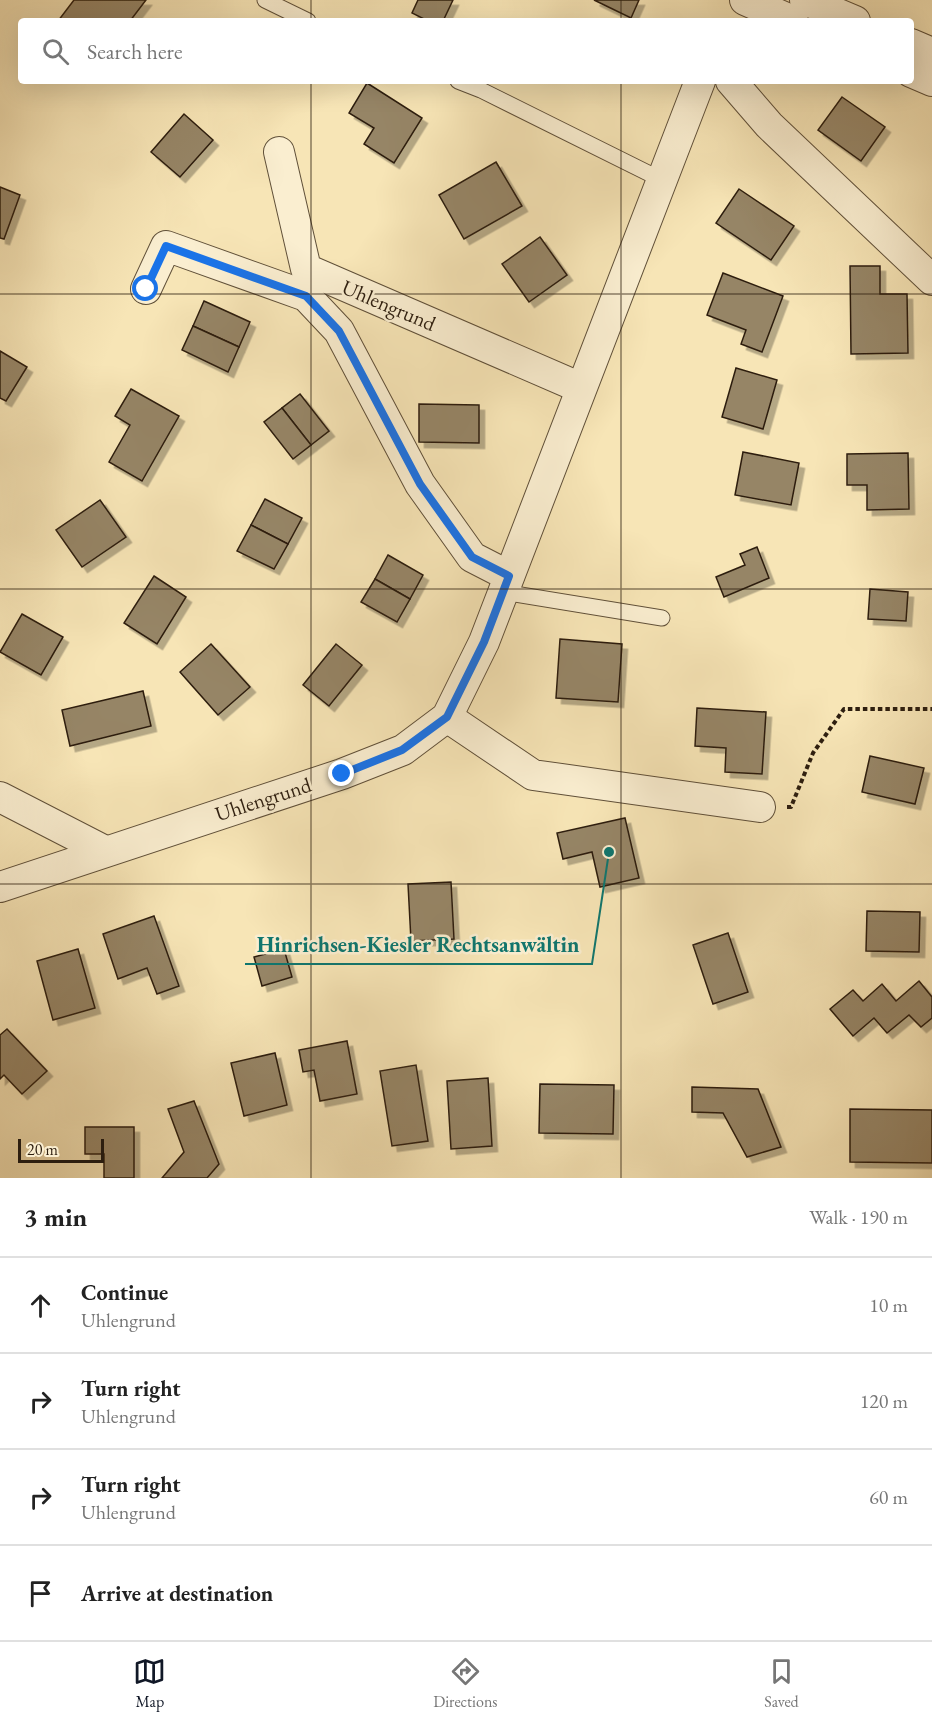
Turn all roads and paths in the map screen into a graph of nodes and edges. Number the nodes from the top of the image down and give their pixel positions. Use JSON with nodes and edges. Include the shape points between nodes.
{"nodes":[{"id":1,"x":265,"y":0,"type":"edge"},
{"id":2,"x":745,"y":0,"type":"edge"},
{"id":3,"x":805,"y":0,"type":"edge"},
{"id":4,"x":302,"y":18,"type":"edge"},
{"id":5,"x":733,"y":18,"type":"edge"},
{"id":6,"x":786,"y":18,"type":"edge"},
{"id":7,"x":848,"y":18,"type":"edge"},
{"id":8,"x":914,"y":45,"type":"edge"},
{"id":9,"x":932,"y":53,"type":"edge"},
{"id":10,"x":914,"y":73,"type":"edge"},
{"id":11,"x":932,"y":81,"type":"edge"},
{"id":12,"x":466,"y":84,"type":"edge"},
{"id":13,"x":699,"y":84,"type":"edge"},
{"id":14,"x":734,"y":84,"type":"edge"},
{"id":15,"x":279,"y":152,"type":"dead end"},
{"id":16,"x":662,"y":180,"type":"junction"},
{"id":17,"x":932,"y":280,"type":"edge"},
{"id":18,"x":146,"y":289,"type":"dead end"},
{"id":19,"x":581,"y":388,"type":"junction"},
{"id":20,"x":506,"y":584,"type":"junction"},
{"id":21,"x":662,"y":618,"type":"dead end"},
{"id":22,"x":932,"y":709,"type":"edge"},
{"id":23,"x":447,"y":717,"type":"junction"},
{"id":24,"x":0,"y":797,"type":"edge"},
{"id":25,"x":760,"y":807,"type":"joint"},
{"id":26,"x":105,"y":851,"type":"junction"},
{"id":27,"x":0,"y":887,"type":"edge"}],
"edges":[{"from":1,"to":4,"type":"lane"},
{"from":2,"to":5,"type":"street"},
{"from":2,"to":6,"type":"street"},
{"from":3,"to":7,"type":"street"},
{"from":8,"to":9,"type":"street"},
{"from":10,"to":11,"type":"street"},
{"from":12,"to":16,"type":"lane"},
{"from":13,"to":16,"type":"street","name":"Uhlengrund"},
{"from":14,"to":17,"type":"street","via":[[769,125]]},
{"from":15,"to":19,"type":"street","name":"Uhlengrund","via":[[306,268]]},
{"from":16,"to":19,"type":"street","name":"Uhlengrund"},
{"from":18,"to":20,"type":"street","name":"Uhlengrund","via":[[166,246],[306,296],[339,331],[420,484],[472,557]]},
{"from":19,"to":20,"type":"street","name":"Uhlengrund"},
{"from":20,"to":21,"type":"lane"},
{"from":20,"to":23,"type":"street","name":"Uhlengrund","via":[[484,642]]},
{"from":22,"to":25,"type":"path","via":[[844,709],[813,753],[791,807]]},
{"from":23,"to":25,"type":"street","via":[[533,776]]},
{"from":23,"to":26,"type":"street","name":"Uhlengrund","via":[[402,750],[352,770]]},
{"from":24,"to":26,"type":"street"},
{"from":26,"to":27,"type":"street","name":"Uhlengrund"}]}
